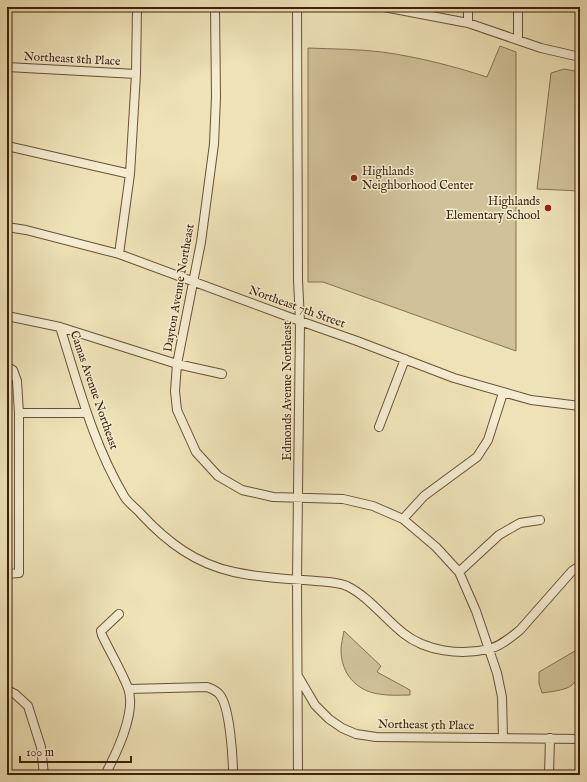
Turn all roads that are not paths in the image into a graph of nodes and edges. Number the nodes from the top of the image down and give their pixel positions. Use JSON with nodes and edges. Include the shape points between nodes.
{"nodes":[{"id":1,"x":137,"y":7,"type":"edge"},
{"id":2,"x":215,"y":7,"type":"edge"},
{"id":3,"x":297,"y":7,"type":"edge"},
{"id":4,"x":384,"y":7,"type":"edge"},
{"id":5,"x":468,"y":7,"type":"edge"},
{"id":6,"x":518,"y":7,"type":"edge"},
{"id":7,"x":468,"y":24,"type":"junction"},
{"id":8,"x":518,"y":40,"type":"junction"},
{"id":9,"x":580,"y":57,"type":"edge"},
{"id":10,"x":7,"y":67,"type":"edge"},
{"id":11,"x":136,"y":74,"type":"junction"},
{"id":12,"x":7,"y":146,"type":"edge"},
{"id":13,"x":130,"y":174,"type":"junction"},
{"id":14,"x":7,"y":228,"type":"edge"},
{"id":15,"x":119,"y":254,"type":"junction"},
{"id":16,"x":194,"y":281,"type":"junction"},
{"id":17,"x":7,"y":316,"type":"edge"},
{"id":18,"x":300,"y":321,"type":"junction"},
{"id":19,"x":60,"y":327,"type":"junction"},
{"id":20,"x":405,"y":359,"type":"junction"},
{"id":21,"x":177,"y":364,"type":"junction"},
{"id":22,"x":7,"y":367,"type":"edge"},
{"id":23,"x":222,"y":374,"type":"dead end"},
{"id":24,"x":503,"y":393,"type":"junction"},
{"id":25,"x":580,"y":406,"type":"edge"},
{"id":26,"x":19,"y":413,"type":"junction"},
{"id":27,"x":87,"y":413,"type":"junction"},
{"id":28,"x":379,"y":428,"type":"dead end"},
{"id":29,"x":298,"y":497,"type":"junction"},
{"id":30,"x":403,"y":519,"type":"junction"},
{"id":31,"x":540,"y":520,"type":"dead end"},
{"id":32,"x":580,"y":566,"type":"edge"},
{"id":33,"x":459,"y":572,"type":"junction"},
{"id":34,"x":7,"y":574,"type":"edge"},
{"id":35,"x":297,"y":579,"type":"junction"},
{"id":36,"x":119,"y":614,"type":"dead end"},
{"id":37,"x":488,"y":649,"type":"junction"},
{"id":38,"x":298,"y":675,"type":"junction"},
{"id":39,"x":129,"y":689,"type":"junction"},
{"id":40,"x":7,"y":690,"type":"edge"},
{"id":41,"x":503,"y":738,"type":"junction"},
{"id":42,"x":550,"y":738,"type":"junction"},
{"id":43,"x":580,"y":739,"type":"edge"},
{"id":44,"x":44,"y":775,"type":"edge"},
{"id":45,"x":105,"y":775,"type":"edge"},
{"id":46,"x":233,"y":775,"type":"edge"},
{"id":47,"x":298,"y":775,"type":"edge"},
{"id":48,"x":549,"y":775,"type":"edge"}],
"edges":[{"from":1,"to":11,"type":"street"},
{"from":2,"to":16,"type":"street","name":"Dayton Avenue Northeast","via":[[214,144]]},
{"from":3,"to":18,"type":"street","name":"Edmonds Avenue Northeast"},
{"from":4,"to":7,"type":"street"},
{"from":5,"to":7,"type":"street"},
{"from":6,"to":8,"type":"street"},
{"from":7,"to":8,"type":"street"},
{"from":8,"to":9,"type":"street"},
{"from":10,"to":11,"type":"street","name":"Northeast 8th Place"},
{"from":11,"to":13,"type":"street"},
{"from":12,"to":13,"type":"street"},
{"from":13,"to":15,"type":"street"},
{"from":14,"to":15,"type":"street","name":"Northeast 7th Street","via":[[26,230]]},
{"from":15,"to":16,"type":"street","name":"Northeast 7th Street"},
{"from":16,"to":18,"type":"street","name":"Northeast 7th Street"},
{"from":16,"to":21,"type":"street","name":"Dayton Avenue Northeast"},
{"from":17,"to":19,"type":"street"},
{"from":18,"to":20,"type":"street","name":"Northeast 7th Street"},
{"from":18,"to":29,"type":"street","name":"Edmonds Avenue Northeast"},
{"from":19,"to":21,"type":"street"},
{"from":19,"to":27,"type":"street","name":"Camas Avenue Northeast"},
{"from":20,"to":24,"type":"street","name":"Northeast 7th Street"},
{"from":20,"to":28,"type":"street"},
{"from":21,"to":23,"type":"street"},
{"from":21,"to":29,"type":"street","name":"Dayton Avenue Northeast","via":[[177,410],[196,452],[218,476],[242,490],[273,497]]},
{"from":22,"to":26,"type":"street","via":[[14,370],[18,381]]},
{"from":24,"to":25,"type":"street","name":"Northeast 7th Street","via":[[531,400]]},
{"from":24,"to":30,"type":"street","via":[[488,440],[477,457],[424,496]]},
{"from":26,"to":27,"type":"street"},
{"from":26,"to":34,"type":"street","via":[[19,573]]},
{"from":27,"to":35,"type":"street","name":"Camas Avenue Northeast","via":[[106,460],[125,497],[157,531],[181,550],[200,561],[225,570],[254,577]]},
{"from":29,"to":30,"type":"street","name":"Dayton Avenue Northeast","via":[[344,499],[373,506]]},
{"from":29,"to":35,"type":"street","name":"Edmonds Avenue Northeast"},
{"from":30,"to":33,"type":"street","name":"Dayton Avenue Northeast","via":[[436,547]]},
{"from":31,"to":33,"type":"street","via":[[520,523],[499,535]]},
{"from":32,"to":37,"type":"street","name":"Camas Avenue Northeast","via":[[572,571],[520,630],[504,642]]},
{"from":33,"to":37,"type":"street","name":"Dayton Avenue Northeast","via":[[476,611]]},
{"from":35,"to":37,"type":"street","name":"Camas Avenue Northeast","via":[[346,585],[364,597],[404,634],[418,642],[448,651]]},
{"from":35,"to":38,"type":"street","name":"Edmonds Avenue Northeast"},
{"from":36,"to":39,"type":"street","via":[[101,631]]},
{"from":37,"to":41,"type":"street","name":"Dayton Avenue Northeast","via":[[502,697]]},
{"from":38,"to":41,"type":"street","name":"Northeast 5th Place","via":[[315,705],[329,719],[356,734],[376,737]]},
{"from":38,"to":47,"type":"street","name":"Edmonds Avenue Northeast"},
{"from":39,"to":45,"type":"street","via":[[130,711],[127,724]]},
{"from":39,"to":46,"type":"street","via":[[207,687],[215,690],[224,701],[232,747]]},
{"from":40,"to":44,"type":"street","via":[[28,706],[41,747]]},
{"from":41,"to":42,"type":"street","name":"Northeast 5th Place"},
{"from":42,"to":43,"type":"street","name":"Northeast 5th Place"},
{"from":42,"to":48,"type":"street"}]}
